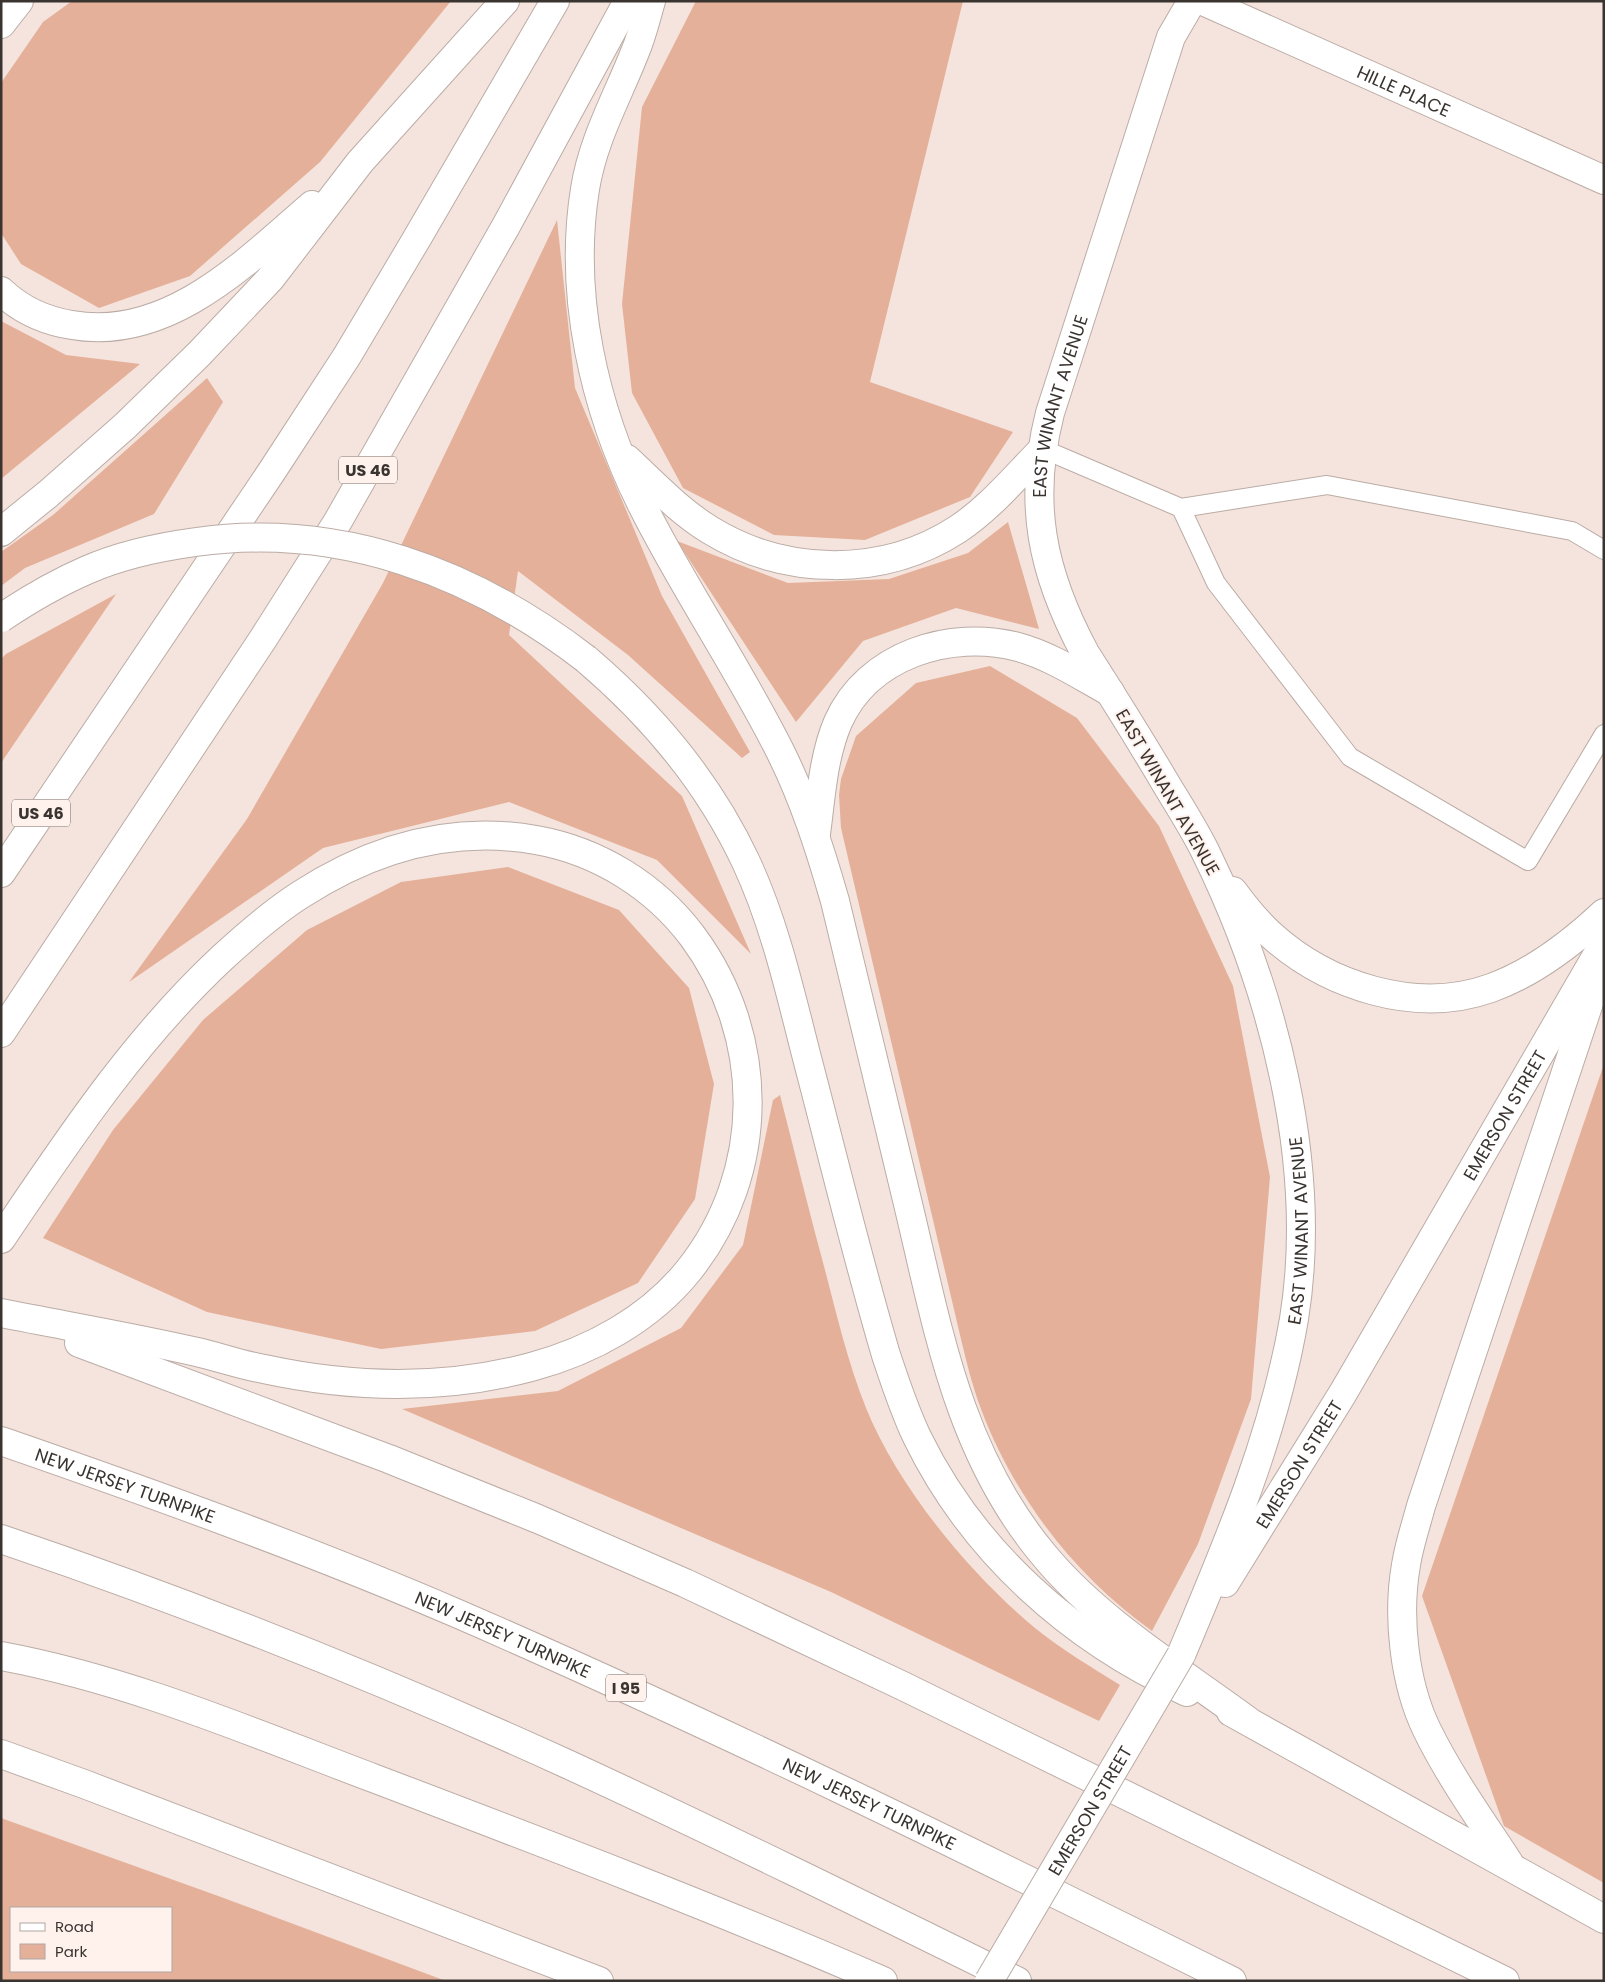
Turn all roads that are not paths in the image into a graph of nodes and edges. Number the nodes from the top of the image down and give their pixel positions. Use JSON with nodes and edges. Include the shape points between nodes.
{"nodes":[{"id":1,"x":19,"y":1,"type":"edge"},
{"id":2,"x":505,"y":1,"type":"edge"},
{"id":3,"x":555,"y":1,"type":"edge"},
{"id":4,"x":628,"y":1,"type":"edge"},
{"id":5,"x":651,"y":1,"type":"edge"},
{"id":6,"x":1192,"y":1,"type":"edge"},
{"id":7,"x":1203,"y":1,"type":"edge"},
{"id":8,"x":1,"y":24,"type":"edge"},
{"id":9,"x":360,"y":162,"type":"junction"},
{"id":10,"x":1604,"y":180,"type":"edge"},
{"id":11,"x":1,"y":291,"type":"edge"},
{"id":12,"x":617,"y":449,"type":"junction"},
{"id":13,"x":1043,"y":449,"type":"junction"},
{"id":14,"x":1181,"y":508,"type":"junction"},
{"id":15,"x":1,"y":532,"type":"edge"},
{"id":16,"x":1604,"y":550,"type":"edge"},
{"id":17,"x":1,"y":618,"type":"edge"},
{"id":18,"x":1110,"y":692,"type":"junction"},
{"id":19,"x":1604,"y":734,"type":"edge"},
{"id":20,"x":1193,"y":829,"type":"junction"},
{"id":21,"x":816,"y":835,"type":"junction"},
{"id":22,"x":1,"y":873,"type":"edge"},
{"id":23,"x":1604,"y":913,"type":"edge"},
{"id":24,"x":1604,"y":943,"type":"edge"},
{"id":25,"x":1604,"y":958,"type":"edge"},
{"id":26,"x":1,"y":1033,"type":"edge"},
{"id":27,"x":1,"y":1239,"type":"edge"},
{"id":28,"x":1,"y":1314,"type":"edge"},
{"id":29,"x":1,"y":1441,"type":"edge"},
{"id":30,"x":1,"y":1539,"type":"edge"},
{"id":31,"x":1182,"y":1655,"type":"junction"},
{"id":32,"x":1,"y":1656,"type":"edge"},
{"id":33,"x":1247,"y":1720,"type":"junction"},
{"id":34,"x":1,"y":1754,"type":"edge"},
{"id":35,"x":1511,"y":1867,"type":"junction"},
{"id":36,"x":1604,"y":1919,"type":"edge"},
{"id":37,"x":599,"y":1981,"type":"edge"},
{"id":38,"x":883,"y":1981,"type":"edge"},
{"id":39,"x":989,"y":1981,"type":"edge"},
{"id":40,"x":1017,"y":1981,"type":"edge"},
{"id":41,"x":1232,"y":1981,"type":"edge"},
{"id":42,"x":1505,"y":1981,"type":"edge"}],
"edges":[{"from":1,"to":8,"type":"main road"},
{"from":2,"to":9,"type":"main road"},
{"from":3,"to":22,"type":"main road","number":"US 46","via":[[347,356]]},
{"from":4,"to":26,"type":"main road","number":"US 46","via":[[506,226],[338,521]]},
{"from":5,"to":12,"type":"main road","via":[[636,51],[616,92],[592,160],[582,220],[582,292],[592,364]]},
{"from":6,"to":13,"type":"main road","name":"EAST WINANT AVENUE","via":[[1171,36],[1050,413]]},
{"from":7,"to":10,"type":"main road","name":"HILLE PLACE"},
{"from":9,"to":11,"type":"main road","via":[[224,279],[173,310],[150,319],[107,328],[62,324],[20,307]]},
{"from":9,"to":15,"type":"main road","via":[[270,278],[199,354],[99,450]]},
{"from":12,"to":13,"type":"main road","via":[[678,507],[731,542],[788,562],[846,565],[904,554],[958,530],[980,513]]},
{"from":12,"to":21,"type":"main road","via":[[662,544],[780,752]]},
{"from":13,"to":14,"type":"lane"},
{"from":13,"to":18,"type":"main road","name":"EAST WINANT AVENUE","via":[[1039,490],[1050,573],[1071,626]]},
{"from":14,"to":16,"type":"lane","via":[[1327,486],[1572,531]]},
{"from":14,"to":19,"type":"lane","via":[[1216,583],[1350,757],[1528,861]]},
{"from":17,"to":33,"type":"main road","bridge":true,"via":[[88,570],[146,551],[214,539],[271,537],[316,540],[388,555],[460,581],[526,617],[586,659],[640,708],[686,762],[727,825],[761,896],[783,966],[886,1355],[916,1436],[938,1476],[991,1549],[1020,1580],[1077,1628],[1147,1672]]},
{"from":18,"to":20,"type":"main road","name":"EAST WINANT AVENUE"},
{"from":18,"to":21,"type":"main road","via":[[1056,662],[1018,647],[963,641],[916,651],[866,682],[842,716],[826,764]]},
{"from":20,"to":23,"type":"main road","via":[[1221,874],[1269,934],[1306,962],[1328,973],[1352,984],[1404,997],[1448,998],[1498,985],[1531,969],[1572,941]]},
{"from":20,"to":31,"type":"main road","name":"EAST WINANT AVENUE","via":[[1227,899],[1265,1000],[1292,1126],[1299,1208],[1294,1317],[1279,1387],[1248,1490]]},
{"from":21,"to":33,"type":"main road","via":[[835,901],[941,1339],[963,1416],[978,1452],[1018,1522],[1071,1584],[1107,1617]]},
{"from":24,"to":31,"type":"main road","name":"EMERSON STREET","via":[[1343,1393]]},
{"from":25,"to":35,"type":"main road","via":[[1421,1506],[1406,1565],[1402,1625],[1406,1660],[1426,1728],[1444,1763]]},
{"from":27,"to":28,"type":"main road","via":[[117,1073],[200,979],[263,922],[296,898],[327,878],[386,851],[439,838],[494,834],[553,843],[606,863],[672,911],[706,954],[732,1008],[741,1039],[748,1099],[742,1160],[722,1218],[688,1271],[665,1295],[619,1331],[561,1358],[494,1375],[398,1384],[361,1383],[263,1369],[197,1352]]},
{"from":28,"to":42,"type":"main road","via":[[389,1459],[677,1580],[912,1690]]},
{"from":29,"to":41,"type":"main road","name":"NEW JERSEY TURNPIKE","number":"I 95","via":[[134,1487],[462,1615],[764,1753]]},
{"from":30,"to":40,"type":"main road","via":[[242,1627],[482,1726],[660,1807]]},
{"from":31,"to":39,"type":"main road","name":"EMERSON STREET","bridge":true},
{"from":32,"to":38,"type":"main road","via":[[113,1682],[207,1715],[630,1876]]},
{"from":33,"to":35,"type":"main road"},
{"from":34,"to":37,"type":"main road"},
{"from":35,"to":36,"type":"main road"}]}
